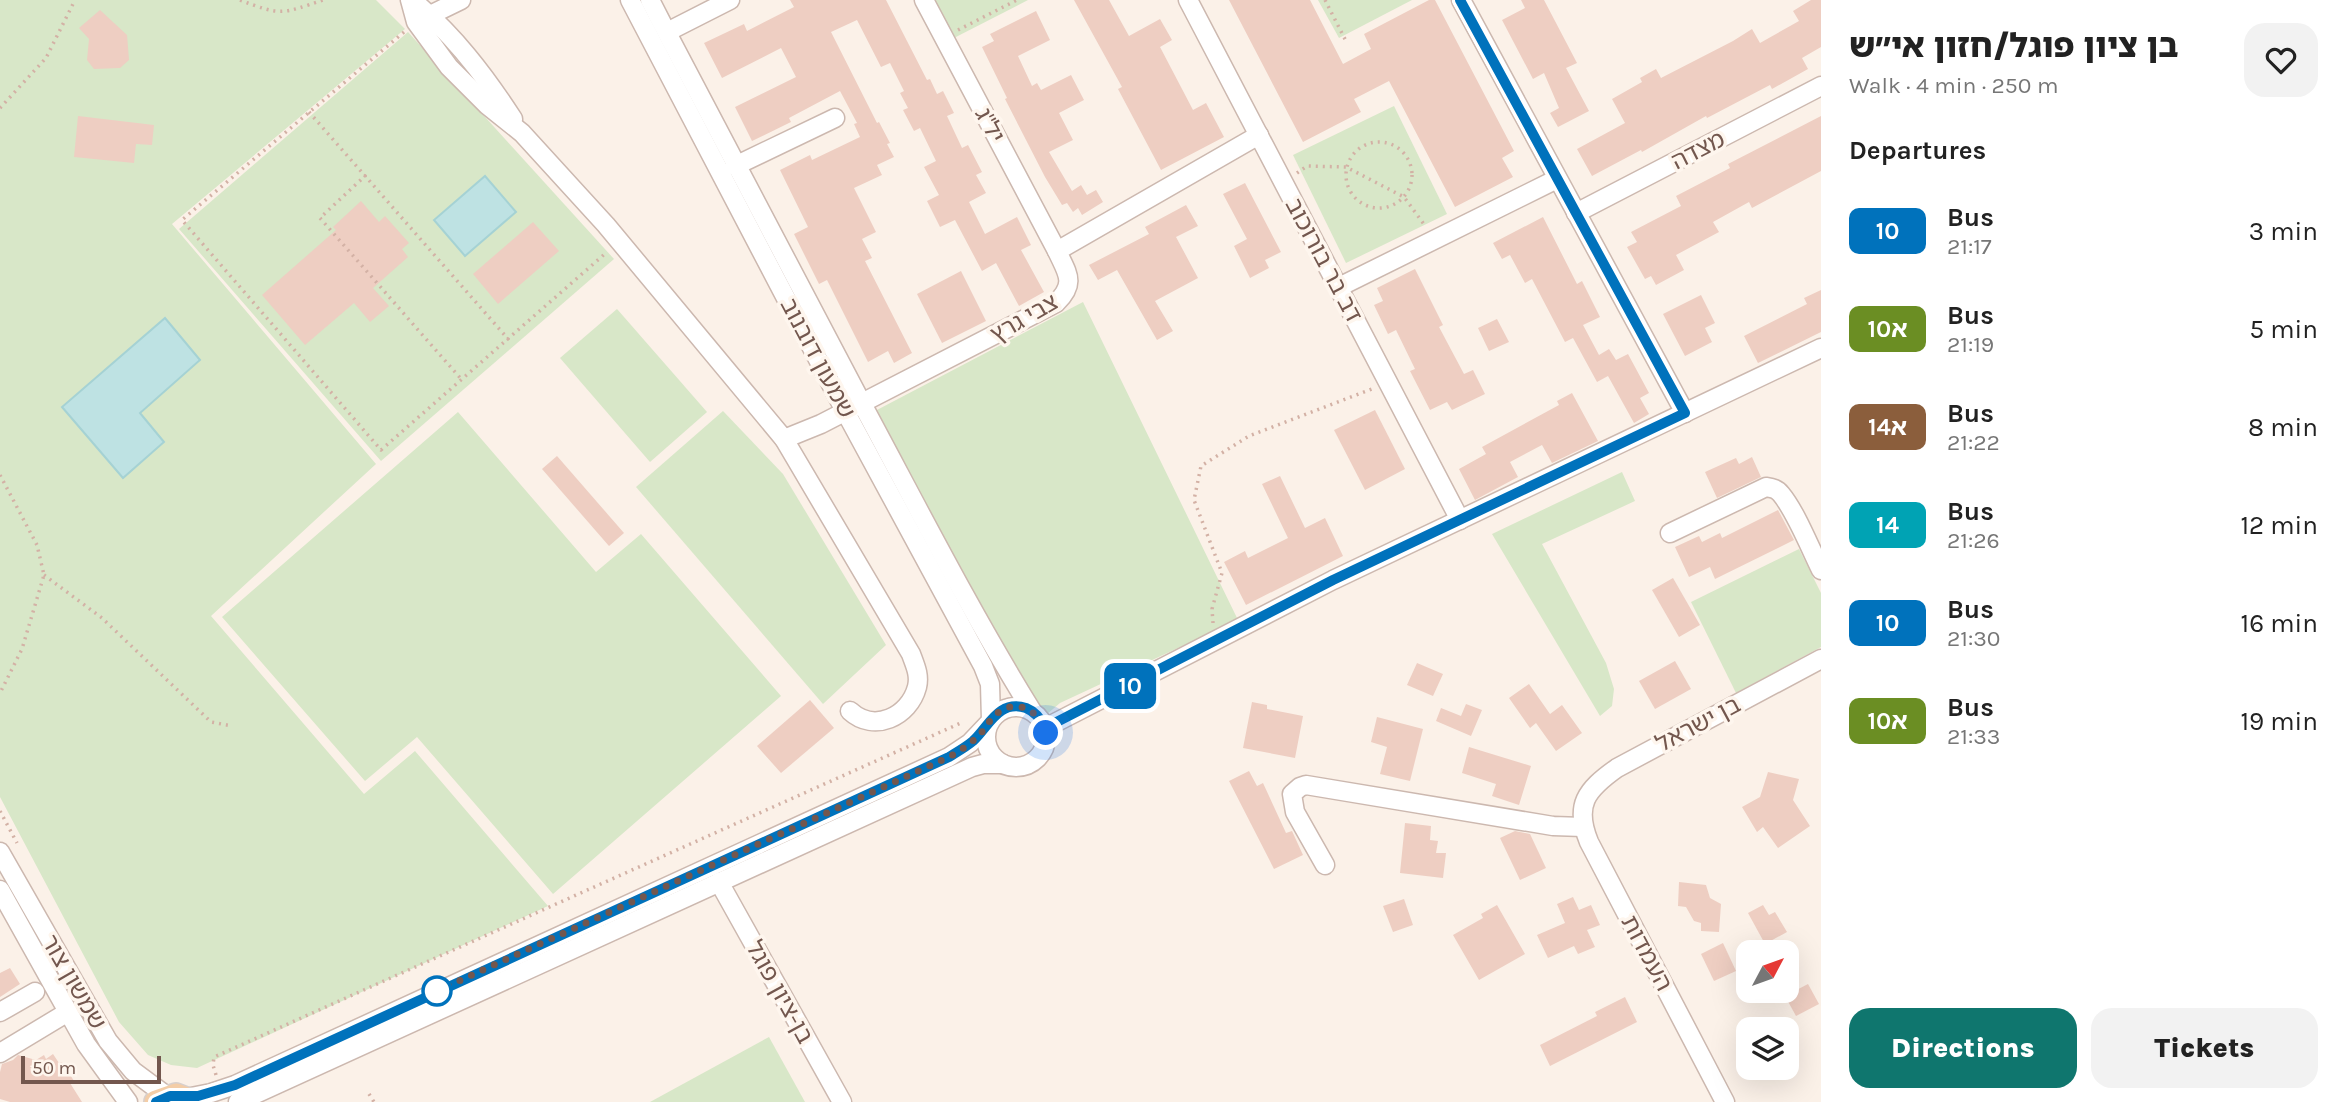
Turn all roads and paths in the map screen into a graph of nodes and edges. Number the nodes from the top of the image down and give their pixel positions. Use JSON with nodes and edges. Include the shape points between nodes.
{"nodes":[{"id":1,"x":75,"y":0,"type":"edge"},
{"id":2,"x":240,"y":0,"type":"edge"},
{"id":3,"x":323,"y":0,"type":"edge"},
{"id":4,"x":411,"y":0,"type":"edge"},
{"id":5,"x":461,"y":0,"type":"edge"},
{"id":6,"x":630,"y":0,"type":"edge"},
{"id":7,"x":650,"y":0,"type":"edge"},
{"id":8,"x":730,"y":0,"type":"edge"},
{"id":9,"x":924,"y":0,"type":"edge"},
{"id":10,"x":1017,"y":0,"type":"edge"},
{"id":11,"x":1188,"y":0,"type":"edge"},
{"id":12,"x":1325,"y":0,"type":"edge"},
{"id":13,"x":1461,"y":0,"type":"edge"},
{"id":14,"x":423,"y":19,"type":"junction"},
{"id":15,"x":667,"y":32,"type":"junction"},
{"id":16,"x":944,"y":37,"type":"junction"},
{"id":17,"x":1347,"y":43,"type":"dead end"},
{"id":18,"x":1821,"y":86,"type":"edge"},
{"id":19,"x":0,"y":108,"type":"edge"},
{"id":20,"x":309,"y":112,"type":"junction"},
{"id":21,"x":835,"y":118,"type":"dead end"},
{"id":22,"x":1259,"y":135,"type":"junction"},
{"id":23,"x":736,"y":166,"type":"junction"},
{"id":24,"x":1346,"y":167,"type":"junction"},
{"id":25,"x":366,"y":176,"type":"junction"},
{"id":26,"x":1557,"y":179,"type":"junction"},
{"id":27,"x":1283,"y":182,"type":"junction"},
{"id":28,"x":1404,"y":197,"type":"junction"},
{"id":29,"x":1576,"y":213,"type":"junction"},
{"id":30,"x":1435,"y":240,"type":"junction"},
{"id":31,"x":620,"y":241,"type":"junction"},
{"id":32,"x":1057,"y":251,"type":"junction"},
{"id":33,"x":1339,"y":288,"type":"junction"},
{"id":34,"x":509,"y":340,"type":"junction"},
{"id":35,"x":1821,"y":348,"type":"edge"},
{"id":36,"x":462,"y":380,"type":"junction"},
{"id":37,"x":1388,"y":383,"type":"junction"},
{"id":38,"x":862,"y":403,"type":"junction"},
{"id":39,"x":845,"y":411,"type":"junction"},
{"id":40,"x":1685,"y":413,"type":"junction"},
{"id":41,"x":783,"y":439,"type":"junction"},
{"id":42,"x":0,"y":475,"type":"edge"},
{"id":43,"x":1460,"y":520,"type":"junction"},
{"id":44,"x":1670,"y":533,"type":"dead end"},
{"id":45,"x":1821,"y":570,"type":"edge"},
{"id":46,"x":44,"y":575,"type":"junction"},
{"id":47,"x":1215,"y":642,"type":"junction"},
{"id":48,"x":1821,"y":659,"type":"edge"},
{"id":49,"x":0,"y":693,"type":"edge"},
{"id":50,"x":850,"y":711,"type":"dead end"},
{"id":51,"x":1032,"y":711,"type":"junction"},
{"id":52,"x":963,"y":722,"type":"dead end"},
{"id":53,"x":989,"y":722,"type":"junction"},
{"id":54,"x":232,"y":726,"type":"dead end"},
{"id":55,"x":1045,"y":728,"type":"junction"},
{"id":56,"x":1003,"y":764,"type":"junction"},
{"id":57,"x":1583,"y":827,"type":"junction"},
{"id":58,"x":0,"y":852,"type":"edge"},
{"id":59,"x":1325,"y":866,"type":"dead end"},
{"id":60,"x":719,"y":882,"type":"junction"},
{"id":61,"x":0,"y":890,"type":"edge"},
{"id":62,"x":35,"y":992,"type":"dead end"},
{"id":63,"x":0,"y":1012,"type":"edge"},
{"id":64,"x":68,"y":1012,"type":"junction"},
{"id":65,"x":0,"y":1053,"type":"edge"},
{"id":66,"x":221,"y":1090,"type":"junction"},
{"id":67,"x":369,"y":1094,"type":"dead end"},
{"id":68,"x":176,"y":1100,"type":"edge"},
{"id":69,"x":128,"y":1102,"type":"edge"},
{"id":70,"x":238,"y":1102,"type":"edge"},
{"id":71,"x":374,"y":1102,"type":"edge"},
{"id":72,"x":842,"y":1102,"type":"edge"},
{"id":73,"x":1725,"y":1102,"type":"edge"}],
"edges":[{"from":1,"to":19,"type":"path","via":[[46,58]]},
{"from":2,"to":3,"type":"path","via":[[279,13]]},
{"from":4,"to":14,"type":"street"},
{"from":5,"to":14,"type":"street"},
{"from":6,"to":39,"type":"street","name":"שמעון דובנוב"},
{"from":7,"to":15,"type":"street","name":"שמעון דובנוב"},
{"from":8,"to":15,"type":"street"},
{"from":9,"to":16,"type":"street","name":"יל\"ג"},
{"from":10,"to":16,"type":"path"},
{"from":11,"to":22,"type":"street","name":"דב בר בורוכוב"},
{"from":12,"to":17,"type":"path"},
{"from":13,"to":26,"type":"street"},
{"from":14,"to":20,"type":"path"},
{"from":14,"to":31,"type":"street","via":[[429,42],[463,81],[522,133]]},
{"from":15,"to":23,"type":"street","name":"שמעון דובנוב"},
{"from":16,"to":32,"type":"street","name":"יל\"ג"},
{"from":18,"to":29,"type":"street","name":"מצדה"},
{"from":20,"to":25,"type":"path"},
{"from":20,"to":36,"type":"path","via":[[182,219],[381,450]]},
{"from":21,"to":23,"type":"street"},
{"from":22,"to":27,"type":"street","name":"דב בר בורוכוב"},
{"from":22,"to":32,"type":"street"},
{"from":23,"to":38,"type":"street","name":"שמעון דובנוב"},
{"from":24,"to":27,"type":"path","via":[[1307,166]]},
{"from":24,"to":28,"type":"path"},
{"from":24,"to":28,"type":"path","via":[[1349,190],[1362,204],[1384,208]]},
{"from":24,"to":28,"type":"path","via":[[1363,146],[1385,143],[1396,147],[1412,173]]},
{"from":25,"to":34,"type":"path"},
{"from":25,"to":36,"type":"path","via":[[320,218]]},
{"from":26,"to":29,"type":"street"},
{"from":26,"to":30,"type":"street"},
{"from":27,"to":33,"type":"street","name":"דב בר בורוכוב"},
{"from":28,"to":30,"type":"path"},
{"from":29,"to":40,"type":"street"},
{"from":30,"to":33,"type":"street"},
{"from":31,"to":34,"type":"path"},
{"from":31,"to":41,"type":"street"},
{"from":32,"to":38,"type":"street","name":"צבי גרץ","via":[[1069,284],[1056,303]]},
{"from":33,"to":37,"type":"street","name":"דב בר בורוכוב"},
{"from":34,"to":36,"type":"path"},
{"from":35,"to":40,"type":"street"},
{"from":37,"to":43,"type":"street","name":"דב בר בורוכוב"},
{"from":37,"to":47,"type":"path","via":[[1249,436],[1201,466],[1194,499],[1223,573],[1212,609]]},
{"from":38,"to":39,"type":"street","name":"צבי גרץ"},
{"from":38,"to":51,"type":"street","name":"שמעון דובנוב"},
{"from":39,"to":41,"type":"street","name":"צבי גרץ"},
{"from":39,"to":53,"type":"street","name":"שמעון דובנוב","via":[[983,666],[990,684]]},
{"from":40,"to":43,"type":"street"},
{"from":41,"to":50,"type":"street","via":[[918,671],[911,699],[886,721],[859,719]]},
{"from":42,"to":46,"type":"path","via":[[37,545]]},
{"from":43,"to":47,"type":"street"},
{"from":44,"to":45,"type":"street","via":[[1772,488],[1780,492]]},
{"from":46,"to":49,"type":"path","via":[[22,649]]},
{"from":46,"to":54,"type":"path","via":[[102,618],[211,722]]},
{"from":47,"to":55,"type":"street"},
{"from":48,"to":57,"type":"street","name":"בן ישראל","via":[[1601,779],[1580,814]]},
{"from":51,"to":53,"type":"street","via":[[1012,707]]},
{"from":51,"to":55,"type":"street"},
{"from":52,"to":66,"type":"path","via":[[214,1057]]},
{"from":53,"to":56,"type":"street","via":[[987,747]]},
{"from":53,"to":66,"type":"street","via":[[949,757]]},
{"from":55,"to":56,"type":"street","via":[[1044,748],[1036,760],[1017,767]]},
{"from":56,"to":60,"type":"street","via":[[972,767]]},
{"from":57,"to":59,"type":"street","via":[[1553,826],[1306,785],[1292,794],[1295,812]]},
{"from":57,"to":73,"type":"street","name":"העמדות"},
{"from":58,"to":68,"type":"street","name":"שמשון צור","via":[[108,1041],[133,1071]]},
{"from":60,"to":70,"type":"street"},
{"from":60,"to":72,"type":"street","name":"בן-ציון פוגל"},
{"from":61,"to":64,"type":"street","name":"שמשון צור"},
{"from":62,"to":63,"type":"street"},
{"from":64,"to":65,"type":"street"},
{"from":64,"to":69,"type":"street","name":"שמשון צור"},
{"from":66,"to":68,"type":"street"},
{"from":67,"to":71,"type":"path"}]}
